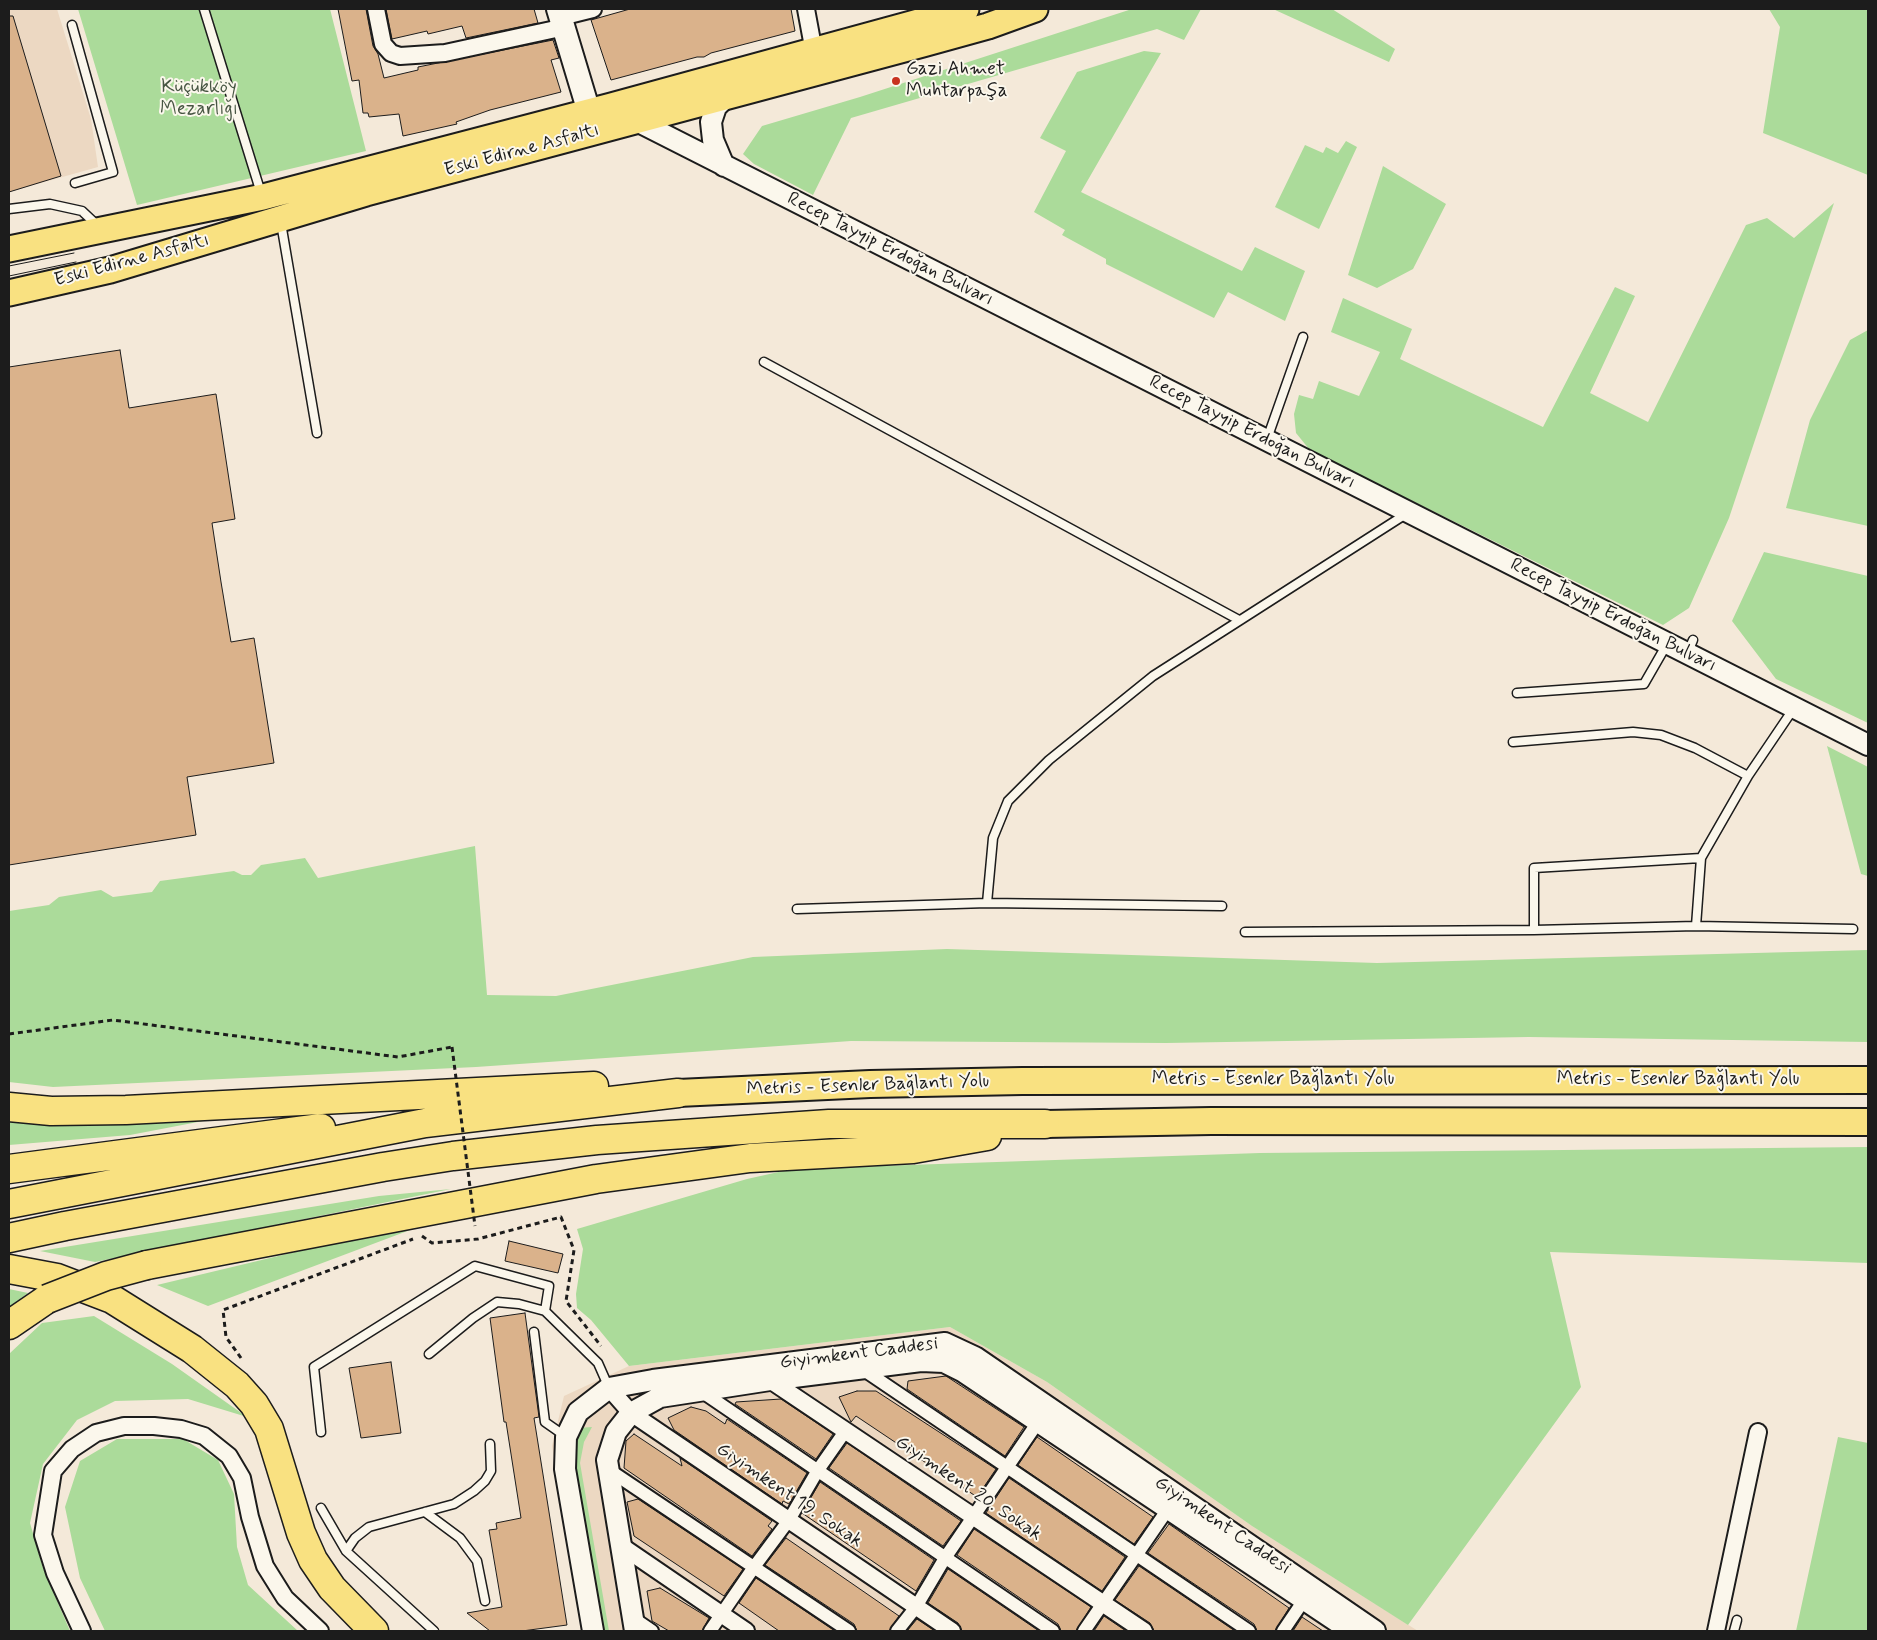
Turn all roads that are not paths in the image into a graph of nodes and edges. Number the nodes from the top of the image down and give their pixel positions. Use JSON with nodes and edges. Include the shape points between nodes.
{"nodes":[{"id":1,"x":204,"y":9,"type":"edge"},
{"id":2,"x":376,"y":9,"type":"edge"},
{"id":3,"x":593,"y":9,"type":"edge"},
{"id":4,"x":806,"y":9,"type":"edge"},
{"id":5,"x":966,"y":9,"type":"edge"},
{"id":6,"x":1035,"y":9,"type":"edge"},
{"id":7,"x":561,"y":18,"type":"edge"},
{"id":8,"x":72,"y":26,"type":"dead end"},
{"id":9,"x":814,"y":52,"type":"junction"},
{"id":10,"x":728,"y":95,"type":"junction"},
{"id":11,"x":598,"y":116,"type":"junction"},
{"id":12,"x":635,"y":120,"type":"junction"},
{"id":13,"x":724,"y":166,"type":"junction"},
{"id":14,"x":75,"y":183,"type":"dead end"},
{"id":15,"x":263,"y":197,"type":"junction"},
{"id":16,"x":230,"y":203,"type":"junction"},
{"id":17,"x":9,"y":209,"type":"edge"},
{"id":18,"x":280,"y":218,"type":"junction"},
{"id":19,"x":102,"y":229,"type":"junction"},
{"id":20,"x":195,"y":245,"type":"junction"},
{"id":21,"x":9,"y":249,"type":"edge"},
{"id":22,"x":110,"y":270,"type":"junction"},
{"id":23,"x":9,"y":293,"type":"edge"},
{"id":24,"x":1303,"y":337,"type":"dead end"},
{"id":25,"x":764,"y":362,"type":"dead end"},
{"id":26,"x":317,"y":433,"type":"dead end"},
{"id":27,"x":1266,"y":440,"type":"junction"},
{"id":28,"x":1408,"y":513,"type":"junction"},
{"id":29,"x":1239,"y":620,"type":"junction"},
{"id":30,"x":1667,"y":644,"type":"junction"},
{"id":31,"x":1517,"y":693,"type":"dead end"},
{"id":32,"x":1794,"y":708,"type":"junction"},
{"id":33,"x":1513,"y":742,"type":"dead end"},
{"id":34,"x":1868,"y":745,"type":"edge"},
{"id":35,"x":1748,"y":776,"type":"junction"},
{"id":36,"x":1701,"y":858,"type":"junction"},
{"id":37,"x":988,"y":903,"type":"junction"},
{"id":38,"x":1222,"y":906,"type":"dead end"},
{"id":39,"x":796,"y":909,"type":"dead end"},
{"id":40,"x":1696,"y":926,"type":"junction"},
{"id":41,"x":1854,"y":929,"type":"dead end"},
{"id":42,"x":1534,"y":930,"type":"junction"},
{"id":43,"x":1245,"y":932,"type":"dead end"},
{"id":44,"x":1868,"y":1080,"type":"edge"},
{"id":45,"x":678,"y":1093,"type":"junction"},
{"id":46,"x":9,"y":1107,"type":"edge"},
{"id":47,"x":1868,"y":1122,"type":"edge"},
{"id":48,"x":425,"y":1123,"type":"junction"},
{"id":49,"x":1046,"y":1124,"type":"junction"},
{"id":50,"x":9,"y":1168,"type":"edge"},
{"id":51,"x":9,"y":1204,"type":"edge"},
{"id":52,"x":9,"y":1238,"type":"edge"},
{"id":53,"x":9,"y":1269,"type":"edge"},
{"id":54,"x":544,"y":1311,"type":"junction"},
{"id":55,"x":9,"y":1325,"type":"edge"},
{"id":56,"x":534,"y":1332,"type":"dead end"},
{"id":57,"x":428,"y":1354,"type":"dead end"},
{"id":58,"x":861,"y":1368,"type":"junction"},
{"id":59,"x":770,"y":1380,"type":"junction"},
{"id":60,"x":609,"y":1388,"type":"junction"},
{"id":61,"x":701,"y":1391,"type":"junction"},
{"id":62,"x":631,"y":1413,"type":"junction"},
{"id":63,"x":1038,"y":1422,"type":"junction"},
{"id":64,"x":846,"y":1430,"type":"junction"},
{"id":65,"x":321,"y":1432,"type":"dead end"},
{"id":66,"x":1758,"y":1432,"type":"dead end"},
{"id":67,"x":566,"y":1437,"type":"junction"},
{"id":68,"x":490,"y":1444,"type":"dead end"},
{"id":69,"x":1007,"y":1467,"type":"junction"},
{"id":70,"x":609,"y":1470,"type":"junction"},
{"id":71,"x":818,"y":1470,"type":"junction"},
{"id":72,"x":321,"y":1508,"type":"dead end"},
{"id":73,"x":1168,"y":1508,"type":"junction"},
{"id":74,"x":425,"y":1512,"type":"junction"},
{"id":75,"x":974,"y":1516,"type":"junction"},
{"id":76,"x":789,"y":1520,"type":"junction"},
{"id":77,"x":620,"y":1545,"type":"junction"},
{"id":78,"x":346,"y":1551,"type":"junction"},
{"id":79,"x":1137,"y":1555,"type":"junction"},
{"id":80,"x":946,"y":1558,"type":"junction"},
{"id":81,"x":754,"y":1567,"type":"junction"},
{"id":82,"x":1304,"y":1600,"type":"junction"},
{"id":83,"x":485,"y":1601,"type":"dead end"},
{"id":84,"x":1103,"y":1604,"type":"junction"},
{"id":85,"x":916,"y":1607,"type":"junction"},
{"id":86,"x":722,"y":1614,"type":"junction"},
{"id":87,"x":1737,"y":1620,"type":"dead end"},
{"id":88,"x":634,"y":1625,"type":"edge"},
{"id":89,"x":82,"y":1631,"type":"edge"},
{"id":90,"x":320,"y":1631,"type":"edge"},
{"id":91,"x":374,"y":1631,"type":"edge"},
{"id":92,"x":434,"y":1631,"type":"edge"},
{"id":93,"x":593,"y":1631,"type":"edge"},
{"id":94,"x":652,"y":1631,"type":"edge"},
{"id":95,"x":710,"y":1631,"type":"edge"},
{"id":96,"x":746,"y":1631,"type":"edge"},
{"id":97,"x":849,"y":1631,"type":"edge"},
{"id":98,"x":897,"y":1631,"type":"edge"},
{"id":99,"x":952,"y":1631,"type":"edge"},
{"id":100,"x":1053,"y":1631,"type":"edge"},
{"id":101,"x":1084,"y":1631,"type":"edge"},
{"id":102,"x":1144,"y":1631,"type":"edge"},
{"id":103,"x":1249,"y":1631,"type":"edge"},
{"id":104,"x":1283,"y":1631,"type":"edge"},
{"id":105,"x":1351,"y":1631,"type":"edge"},
{"id":106,"x":1376,"y":1631,"type":"edge"},
{"id":107,"x":1716,"y":1631,"type":"edge"},
{"id":108,"x":1734,"y":1631,"type":"edge"}],
"edges":[{"from":1,"to":15,"type":"lane"},
{"from":2,"to":7,"type":"street","via":[[383,44],[391,54],[400,56],[445,53]]},
{"from":3,"to":7,"type":"street"},
{"from":4,"to":9,"type":"street"},
{"from":5,"to":9,"type":"main road","name":"Eski Edirne Asfaltı"},
{"from":6,"to":10,"type":"main road","name":"Eski Edirne Asfaltı","via":[[988,26]]},
{"from":7,"to":11,"type":"main road"},
{"from":8,"to":14,"type":"lane","via":[[113,172]]},
{"from":9,"to":11,"type":"main road","name":"Eski Edirne Asfaltı"},
{"from":10,"to":12,"type":"main road","name":"Eski Edirne Asfaltı"},
{"from":10,"to":13,"type":"street","via":[[716,107],[711,122],[713,140]]},
{"from":11,"to":12,"type":"main road","name":"Eski Edirne Asfaltı"},
{"from":11,"to":15,"type":"main road","name":"Eski Edirne Asfaltı"},
{"from":11,"to":18,"type":"main road","name":"Eski Edirne Asfaltı","via":[[586,142],[549,160],[364,207],[348,207],[333,202]]},
{"from":12,"to":13,"type":"street","name":"Recep Tayyip Erdoğan Bulvarı"},
{"from":13,"to":27,"type":"street","name":"Recep Tayyip Erdoğan Bulvarı"},
{"from":15,"to":16,"type":"main road","name":"Eski Edirne Asfaltı"},
{"from":16,"to":19,"type":"main road","name":"Eski Edirne Asfaltı"},
{"from":16,"to":20,"type":"main road","via":[[220,212],[193,218],[189,222],[186,233]]},
{"from":17,"to":19,"type":"lane","via":[[50,204],[82,211]]},
{"from":18,"to":20,"type":"main road","name":"Eski Edirne Asfaltı"},
{"from":18,"to":26,"type":"lane"},
{"from":19,"to":21,"type":"main road","name":"Eski Edirne Asfaltı"},
{"from":19,"to":22,"type":"main road","via":[[115,251]]},
{"from":20,"to":22,"type":"main road","name":"Eski Edirne Asfaltı"},
{"from":22,"to":23,"type":"main road","name":"Eski Edirne Asfaltı"},
{"from":24,"to":27,"type":"lane"},
{"from":25,"to":29,"type":"lane"},
{"from":27,"to":28,"type":"street","name":"Recep Tayyip Erdoğan Bulvarı"},
{"from":28,"to":29,"type":"lane"},
{"from":28,"to":30,"type":"street","name":"Recep Tayyip Erdoğan Bulvarı"},
{"from":29,"to":37,"type":"lane","via":[[1153,676],[1049,760],[1008,801],[993,838]]},
{"from":30,"to":31,"type":"lane","via":[[1644,684]]},
{"from":30,"to":32,"type":"street","name":"Recep Tayyip Erdoğan Bulvarı","via":[[1690,647]]},
{"from":32,"to":34,"type":"street","name":"Recep Tayyip Erdoğan Bulvarı"},
{"from":32,"to":35,"type":"lane"},
{"from":33,"to":35,"type":"lane","via":[[1632,732],[1661,735],[1695,748]]},
{"from":35,"to":36,"type":"lane"},
{"from":36,"to":40,"type":"lane"},
{"from":36,"to":42,"type":"lane","via":[[1534,868]]},
{"from":37,"to":38,"type":"lane"},
{"from":37,"to":39,"type":"lane"},
{"from":40,"to":41,"type":"lane"},
{"from":40,"to":42,"type":"lane"},
{"from":42,"to":43,"type":"lane"},
{"from":44,"to":45,"type":"highway","name":"Metris - Esenler Bağlantı Yolu","via":[[1022,1080]]},
{"from":45,"to":46,"type":"highway","via":[[574,1086],[126,1110],[51,1111]]},
{"from":45,"to":48,"type":"highway"},
{"from":47,"to":49,"type":"highway"},
{"from":48,"to":50,"type":"highway","via":[[351,1124],[274,1132]]},
{"from":48,"to":51,"type":"highway"},
{"from":49,"to":52,"type":"highway","via":[[829,1124],[597,1140],[383,1167]]},
{"from":49,"to":55,"type":"highway","bridge":true,"via":[[913,1149],[750,1158],[596,1179],[147,1265],[106,1276],[47,1299]]},
{"from":53,"to":91,"type":"highway","via":[[57,1278],[112,1299],[192,1349],[237,1385],[270,1429],[301,1533],[313,1560],[332,1588]]},
{"from":54,"to":57,"type":"lane","via":[[497,1302]]},
{"from":54,"to":60,"type":"lane","via":[[598,1363]]},
{"from":54,"to":65,"type":"lane","via":[[549,1286],[475,1266],[314,1367]]},
{"from":56,"to":67,"type":"lane","via":[[544,1422]]},
{"from":58,"to":59,"type":"street","name":"Giyimkent Caddesi"},
{"from":58,"to":63,"type":"street","name":"Giyimkent Caddesi","via":[[921,1360],[944,1362],[962,1370]]},
{"from":58,"to":69,"type":"street"},
{"from":59,"to":61,"type":"street","name":"Giyimkent Caddesi"},
{"from":59,"to":64,"type":"street","name":"Giyimkent 20. Sokak"},
{"from":60,"to":62,"type":"street","name":"Giyimkent 19. Sokak"},
{"from":60,"to":67,"type":"street","name":"Giyimkent Caddesi","via":[[578,1412]]},
{"from":60,"to":106,"type":"street","name":"Giyimkent Caddesi","via":[[945,1343],[983,1363]]},
{"from":61,"to":62,"type":"street","name":"Giyimkent Caddesi","via":[[660,1397]]},
{"from":61,"to":71,"type":"street"},
{"from":62,"to":70,"type":"street","name":"Giyimkent Caddesi","via":[[616,1432],[607,1460]]},
{"from":62,"to":76,"type":"street","name":"Giyimkent 19. Sokak"},
{"from":63,"to":69,"type":"street"},
{"from":63,"to":73,"type":"street","name":"Giyimkent Caddesi"},
{"from":64,"to":71,"type":"street"},
{"from":64,"to":75,"type":"street","name":"Giyimkent 20. Sokak"},
{"from":66,"to":107,"type":"street"},
{"from":67,"to":93,"type":"street","name":"Giyimkent Caddesi","via":[[565,1469]]},
{"from":68,"to":74,"type":"lane","via":[[491,1471],[485,1481],[454,1504]]},
{"from":69,"to":75,"type":"street"},
{"from":69,"to":79,"type":"street"},
{"from":70,"to":77,"type":"street","name":"Giyimkent Caddesi"},
{"from":70,"to":81,"type":"street"},
{"from":71,"to":76,"type":"street"},
{"from":71,"to":80,"type":"street"},
{"from":72,"to":78,"type":"lane"},
{"from":73,"to":79,"type":"street"},
{"from":73,"to":82,"type":"street","name":"Giyimkent Caddesi"},
{"from":74,"to":78,"type":"lane","via":[[369,1527]]},
{"from":74,"to":83,"type":"lane","via":[[460,1538],[477,1561]]},
{"from":75,"to":80,"type":"street"},
{"from":75,"to":84,"type":"street","name":"Giyimkent 20. Sokak"},
{"from":76,"to":81,"type":"street"},
{"from":76,"to":85,"type":"street","name":"Giyimkent 19. Sokak"},
{"from":77,"to":86,"type":"street"},
{"from":77,"to":88,"type":"street","name":"Giyimkent Caddesi"},
{"from":78,"to":92,"type":"lane"},
{"from":79,"to":84,"type":"street"},
{"from":79,"to":103,"type":"street"},
{"from":80,"to":85,"type":"street"},
{"from":80,"to":100,"type":"street"},
{"from":81,"to":86,"type":"street"},
{"from":81,"to":97,"type":"street"},
{"from":82,"to":104,"type":"street"},
{"from":82,"to":105,"type":"street","name":"Giyimkent Caddesi"},
{"from":84,"to":101,"type":"street"},
{"from":84,"to":102,"type":"street","name":"Giyimkent 20. Sokak"},
{"from":85,"to":98,"type":"street"},
{"from":85,"to":99,"type":"street","name":"Giyimkent 19. Sokak"},
{"from":86,"to":95,"type":"street"},
{"from":86,"to":96,"type":"street"},
{"from":87,"to":108,"type":"lane"},
{"from":88,"to":94,"type":"street"},
{"from":89,"to":90,"type":"street","via":[[55,1573],[43,1535],[53,1471],[72,1449],[96,1433],[124,1426],[180,1429],[204,1436],[229,1456],[242,1478],[265,1566],[285,1598]]}]}
